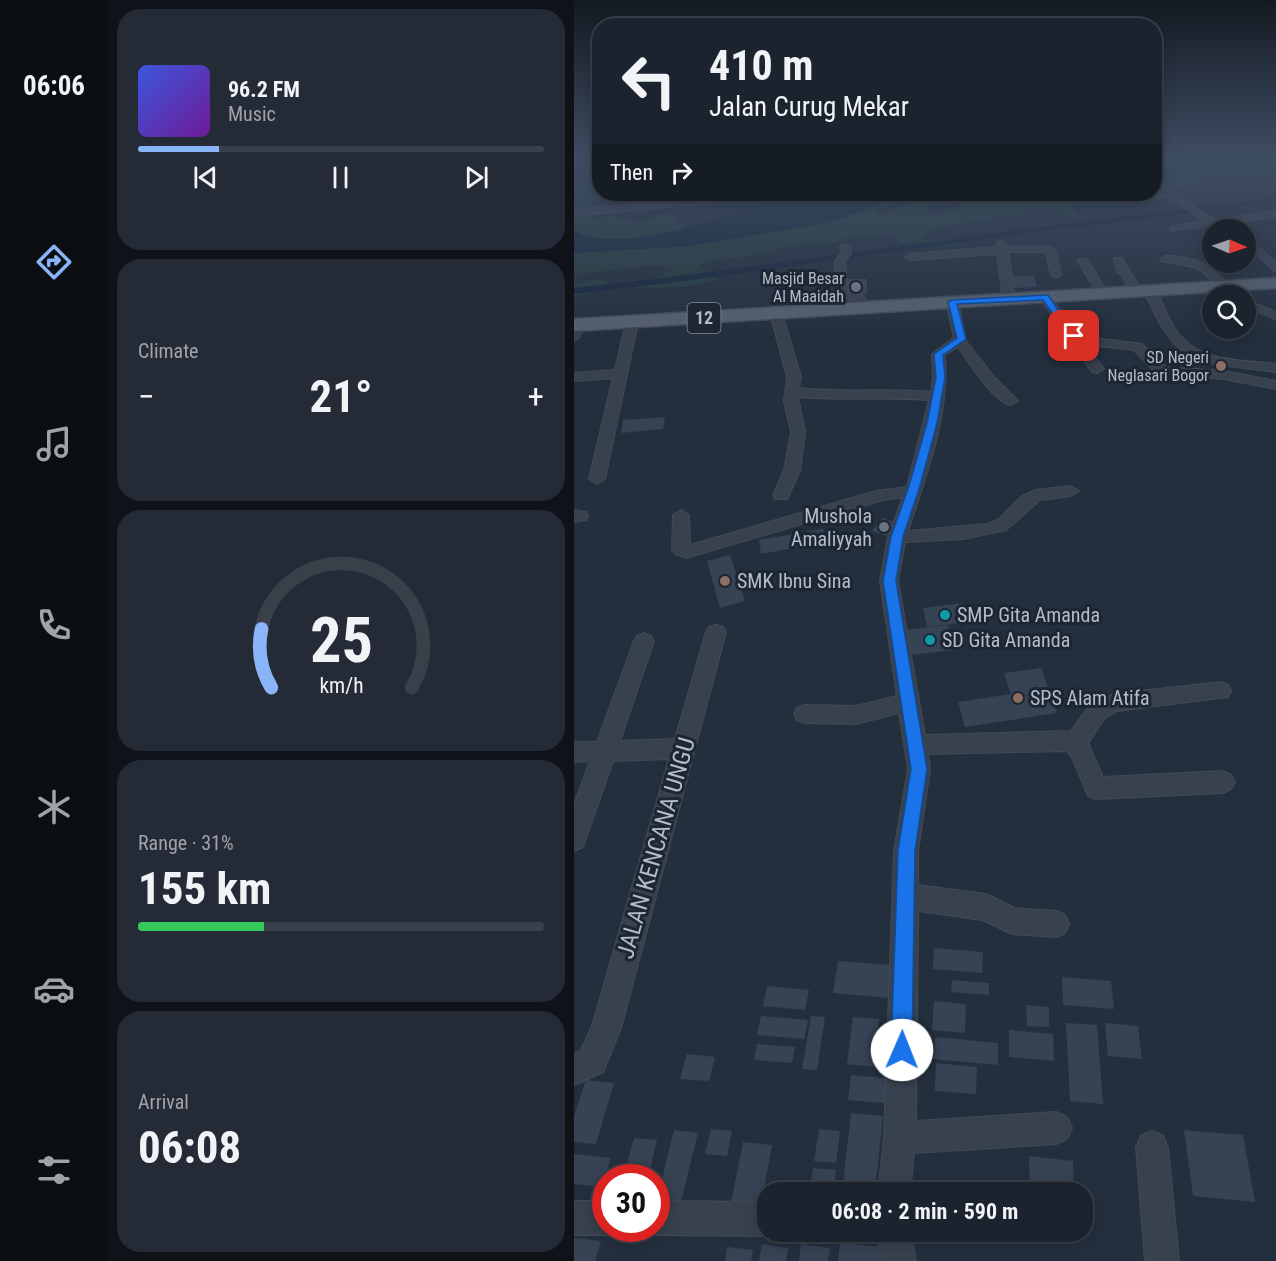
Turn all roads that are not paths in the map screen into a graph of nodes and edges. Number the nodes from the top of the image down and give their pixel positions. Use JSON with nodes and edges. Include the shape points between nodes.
{"nodes":[{"id":1,"x":1202,"y":225,"type":"edge"},
{"id":2,"x":1173,"y":229,"type":"dead end"},
{"id":3,"x":1002,"y":248,"type":"junction"},
{"id":4,"x":1256,"y":249,"type":"edge"},
{"id":5,"x":844,"y":254,"type":"dead end"},
{"id":6,"x":910,"y":257,"type":"dead end"},
{"id":7,"x":1165,"y":259,"type":"dead end"},
{"id":8,"x":1118,"y":260,"type":"dead end"},
{"id":9,"x":1083,"y":261,"type":"dead end"},
{"id":10,"x":1276,"y":269,"type":"edge"},
{"id":11,"x":1056,"y":275,"type":"dead end"},
{"id":12,"x":1276,"y":283,"type":"edge"},
{"id":13,"x":1226,"y":285,"type":"edge"},
{"id":14,"x":1256,"y":286,"type":"edge"},
{"id":15,"x":1202,"y":290,"type":"edge"},
{"id":16,"x":1143,"y":291,"type":"junction"},
{"id":17,"x":1102,"y":293,"type":"junction"},
{"id":18,"x":1045,"y":297,"type":"junction"},
{"id":19,"x":1009,"y":299,"type":"junction"},
{"id":20,"x":952,"y":302,"type":"junction"},
{"id":21,"x":862,"y":308,"type":"junction"},
{"id":22,"x":1256,"y":308,"type":"edge"},
{"id":23,"x":776,"y":313,"type":"junction"},
{"id":24,"x":1274,"y":316,"type":"dead end"},
{"id":25,"x":632,"y":322,"type":"junction"},
{"id":26,"x":576,"y":329,"type":"edge"},
{"id":27,"x":960,"y":341,"type":"junction"},
{"id":28,"x":1088,"y":355,"type":"junction"},
{"id":29,"x":1276,"y":368,"type":"edge"},
{"id":30,"x":1097,"y":369,"type":"dead end"},
{"id":31,"x":621,"y":373,"type":"junction"},
{"id":32,"x":574,"y":377,"type":"edge"},
{"id":33,"x":1276,"y":385,"type":"edge"},
{"id":34,"x":793,"y":392,"type":"junction"},
{"id":35,"x":935,"y":396,"type":"junction"},
{"id":36,"x":1011,"y":401,"type":"dead end"},
{"id":37,"x":597,"y":479,"type":"dead end"},
{"id":38,"x":912,"y":491,"type":"junction"},
{"id":39,"x":1071,"y":491,"type":"dead end"},
{"id":40,"x":781,"y":495,"type":"dead end"},
{"id":41,"x":681,"y":515,"type":"dead end"},
{"id":42,"x":897,"y":537,"type":"junction"},
{"id":43,"x":716,"y":632,"type":"dead end"},
{"id":44,"x":644,"y":641,"type":"dead end"},
{"id":45,"x":1221,"y":691,"type":"dead end"},
{"id":46,"x":907,"y":702,"type":"junction"},
{"id":47,"x":805,"y":714,"type":"dead end"},
{"id":48,"x":1075,"y":742,"type":"junction"},
{"id":49,"x":916,"y":745,"type":"junction"},
{"id":50,"x":684,"y":749,"type":"junction"},
{"id":51,"x":574,"y":752,"type":"edge"},
{"id":52,"x":605,"y":752,"type":"junction"},
{"id":53,"x":1223,"y":782,"type":"dead end"},
{"id":54,"x":574,"y":839,"type":"edge"},
{"id":55,"x":905,"y":896,"type":"junction"},
{"id":56,"x":1056,"y":924,"type":"dead end"},
{"id":57,"x":583,"y":1066,"type":"edge"},
{"id":58,"x":1056,"y":1128,"type":"dead end"},
{"id":59,"x":900,"y":1138,"type":"junction"},
{"id":60,"x":1152,"y":1147,"type":"dead end"},
{"id":61,"x":895,"y":1182,"type":"edge"},
{"id":62,"x":574,"y":1218,"type":"edge"},
{"id":63,"x":592,"y":1218,"type":"edge"},
{"id":64,"x":670,"y":1218,"type":"edge"},
{"id":65,"x":757,"y":1219,"type":"edge"},
{"id":66,"x":895,"y":1242,"type":"edge"},
{"id":67,"x":899,"y":1261,"type":"edge"},
{"id":68,"x":1162,"y":1261,"type":"edge"}],
"edges":[{"from":1,"to":2,"type":"street"},
{"from":3,"to":6,"type":"street"},
{"from":3,"to":11,"type":"street","via":[[1048,249]]},
{"from":3,"to":19,"type":"street"},
{"from":4,"to":10,"type":"street"},
{"from":5,"to":21,"type":"street","via":[[842,295],[859,298]]},
{"from":7,"to":13,"type":"street","via":[[1200,263]]},
{"from":8,"to":16,"type":"street","via":[[1122,272]]},
{"from":9,"to":17,"type":"street"},
{"from":12,"to":14,"type":"main road","number":"12"},
{"from":15,"to":16,"type":"main road","number":"12"},
{"from":16,"to":17,"type":"main road","number":"12"},
{"from":16,"to":29,"type":"street","via":[[1167,327],[1193,354]]},
{"from":17,"to":18,"type":"main road","number":"12"},
{"from":18,"to":19,"type":"main road","number":"12"},
{"from":18,"to":28,"type":"street"},
{"from":19,"to":20,"type":"main road","number":"12"},
{"from":20,"to":21,"type":"main road","number":"12"},
{"from":20,"to":27,"type":"street"},
{"from":21,"to":23,"type":"main road","number":"12"},
{"from":22,"to":24,"type":"street"},
{"from":23,"to":25,"type":"main road","number":"12"},
{"from":23,"to":34,"type":"street","via":[[794,377]]},
{"from":25,"to":26,"type":"main road","number":"12"},
{"from":25,"to":31,"type":"street"},
{"from":27,"to":35,"type":"street","via":[[938,354],[940,377]]},
{"from":27,"to":36,"type":"street"},
{"from":28,"to":30,"type":"street"},
{"from":28,"to":33,"type":"street","via":[[1095,342],[1131,345],[1145,351],[1162,371],[1224,375]]},
{"from":31,"to":32,"type":"street"},
{"from":31,"to":37,"type":"street"},
{"from":34,"to":35,"type":"street"},
{"from":34,"to":40,"type":"street","via":[[791,401],[798,432],[796,453]]},
{"from":35,"to":38,"type":"street","via":[[926,448]]},
{"from":38,"to":41,"type":"street","via":[[882,495],[686,552],[680,550]]},
{"from":38,"to":42,"type":"street"},
{"from":39,"to":42,"type":"street","via":[[1041,492],[1000,526]]},
{"from":42,"to":46,"type":"street","via":[[889,581]]},
{"from":43,"to":50,"type":"street","name":"JALAN KENCANA UNGU"},
{"from":44,"to":52,"type":"street"},
{"from":45,"to":48,"type":"street","via":[[1114,703],[1097,712]]},
{"from":46,"to":47,"type":"street","via":[[856,715]]},
{"from":46,"to":49,"type":"street"},
{"from":48,"to":49,"type":"street"},
{"from":48,"to":53,"type":"street","via":[[1096,788]]},
{"from":49,"to":55,"type":"street","via":[[919,769],[906,851]]},
{"from":50,"to":52,"type":"street"},
{"from":50,"to":57,"type":"street","name":"JALAN KENCANA UNGU","via":[[606,1028]]},
{"from":51,"to":52,"type":"street"},
{"from":52,"to":54,"type":"street"},
{"from":55,"to":56,"type":"street","via":[[986,907],[1012,921]]},
{"from":55,"to":59,"type":"street"},
{"from":58,"to":59,"type":"street"},
{"from":59,"to":61,"type":"street"},
{"from":60,"to":68,"type":"street"},
{"from":62,"to":63,"type":"street"},
{"from":64,"to":65,"type":"street"},
{"from":66,"to":67,"type":"street"}]}
